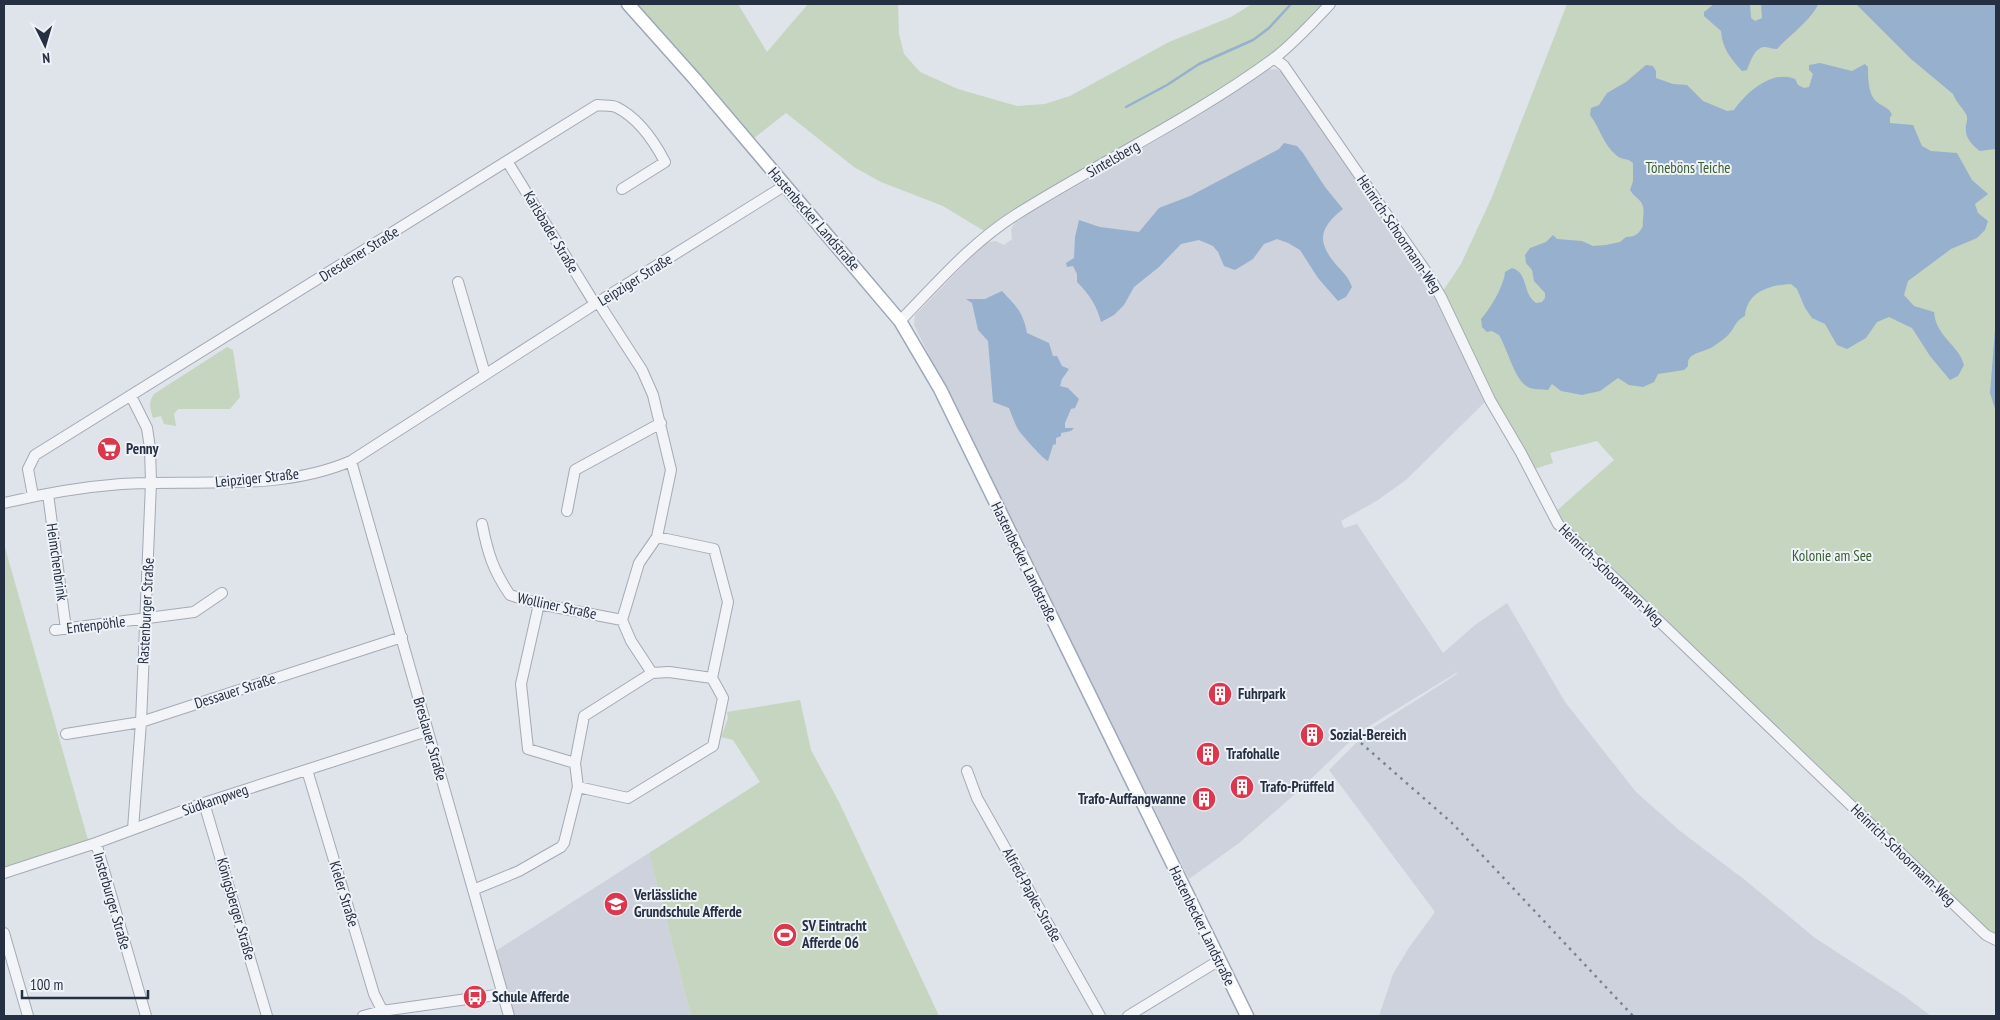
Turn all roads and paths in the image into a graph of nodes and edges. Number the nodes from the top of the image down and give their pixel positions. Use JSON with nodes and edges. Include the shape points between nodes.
{"nodes":[{"id":1,"x":628,"y":4,"type":"edge"},
{"id":2,"x":1330,"y":4,"type":"edge"},
{"id":3,"x":1274,"y":58,"type":"junction"},
{"id":4,"x":508,"y":161,"type":"junction"},
{"id":5,"x":784,"y":186,"type":"junction"},
{"id":6,"x":622,"y":189,"type":"dead end"},
{"id":7,"x":458,"y":282,"type":"dead end"},
{"id":8,"x":596,"y":303,"type":"junction"},
{"id":9,"x":900,"y":321,"type":"junction"},
{"id":10,"x":485,"y":374,"type":"junction"},
{"id":11,"x":131,"y":396,"type":"junction"},
{"id":12,"x":661,"y":423,"type":"junction"},
{"id":13,"x":351,"y":461,"type":"junction"},
{"id":14,"x":151,"y":484,"type":"junction"},
{"id":15,"x":48,"y":494,"type":"junction"},
{"id":16,"x":33,"y":496,"type":"junction"},
{"id":17,"x":4,"y":503,"type":"edge"},
{"id":18,"x":567,"y":511,"type":"dead end"},
{"id":19,"x":482,"y":524,"type":"dead end"},
{"id":20,"x":657,"y":537,"type":"junction"},
{"id":21,"x":222,"y":594,"type":"dead end"},
{"id":22,"x":539,"y":604,"type":"junction"},
{"id":23,"x":146,"y":619,"type":"junction"},
{"id":24,"x":622,"y":620,"type":"junction"},
{"id":25,"x":66,"y":629,"type":"junction"},
{"id":26,"x":55,"y":630,"type":"dead end"},
{"id":27,"x":402,"y":637,"type":"junction"},
{"id":28,"x":652,"y":673,"type":"junction"},
{"id":29,"x":712,"y":678,"type":"junction"},
{"id":30,"x":141,"y":722,"type":"junction"},
{"id":31,"x":428,"y":731,"type":"junction"},
{"id":32,"x":66,"y":734,"type":"dead end"},
{"id":33,"x":575,"y":763,"type":"junction"},
{"id":34,"x":307,"y":770,"type":"junction"},
{"id":35,"x":967,"y":772,"type":"dead end"},
{"id":36,"x":578,"y":787,"type":"junction"},
{"id":37,"x":204,"y":803,"type":"junction"},
{"id":38,"x":133,"y":829,"type":"junction"},
{"id":39,"x":96,"y":843,"type":"junction"},
{"id":40,"x":4,"y":872,"type":"edge"},
{"id":41,"x":473,"y":890,"type":"junction"},
{"id":42,"x":4,"y":933,"type":"edge"},
{"id":43,"x":1996,"y":940,"type":"edge"},
{"id":44,"x":1218,"y":961,"type":"junction"},
{"id":45,"x":503,"y":994,"type":"junction"},
{"id":46,"x":383,"y":1014,"type":"edge"},
{"id":47,"x":28,"y":1016,"type":"edge"},
{"id":48,"x":146,"y":1016,"type":"edge"},
{"id":49,"x":267,"y":1016,"type":"edge"},
{"id":50,"x":362,"y":1016,"type":"edge"},
{"id":51,"x":509,"y":1016,"type":"edge"},
{"id":52,"x":1100,"y":1016,"type":"edge"},
{"id":53,"x":1128,"y":1016,"type":"edge"},
{"id":54,"x":1247,"y":1016,"type":"edge"}],
"edges":[{"from":1,"to":5,"type":"main road","name":"Hastenbecker Landstraße"},
{"from":2,"to":3,"type":"street","name":"Sintelsberg"},
{"from":3,"to":9,"type":"street","name":"Sintelsberg","via":[[1174,124],[1010,219],[960,260]]},
{"from":3,"to":43,"type":"street","name":"Heinrich-Schoormann-Weg","via":[[1284,66],[1427,273],[1490,400],[1558,524],[1986,935]]},
{"from":4,"to":6,"type":"street","name":"Dresdener Straße","via":[[597,106],[616,107],[654,140],[665,162]]},
{"from":4,"to":8,"type":"street","name":"Karlsbader Straße"},
{"from":4,"to":11,"type":"street","name":"Dresdener Straße"},
{"from":5,"to":8,"type":"street","name":"Leipziger Straße"},
{"from":5,"to":9,"type":"main road","name":"Hastenbecker Landstraße"},
{"from":7,"to":10,"type":"street"},
{"from":8,"to":10,"type":"street","name":"Leipziger Straße"},
{"from":8,"to":12,"type":"street","name":"Karlsbader Straße","via":[[642,370]]},
{"from":9,"to":44,"type":"main road","name":"Hastenbecker Landstraße","via":[[940,388]]},
{"from":10,"to":13,"type":"street","name":"Leipziger Straße"},
{"from":11,"to":14,"type":"street","name":"Rastenburger Straße","via":[[147,428]]},
{"from":11,"to":16,"type":"street","name":"Dresdener Straße","via":[[35,455],[28,469]]},
{"from":12,"to":18,"type":"street","via":[[574,470]]},
{"from":12,"to":20,"type":"street","name":"Karlsbader Straße","via":[[671,470]]},
{"from":13,"to":14,"type":"street","name":"Leipziger Straße","via":[[282,478],[213,484]]},
{"from":13,"to":27,"type":"street","name":"Breslauer Straße"},
{"from":14,"to":15,"type":"street","name":"Leipziger Straße","via":[[120,484]]},
{"from":14,"to":23,"type":"street","name":"Rastenburger Straße"},
{"from":15,"to":16,"type":"street","name":"Leipziger Straße"},
{"from":15,"to":25,"type":"street","name":"Heimchenbrink"},
{"from":16,"to":17,"type":"street","name":"Leipziger Straße"},
{"from":19,"to":22,"type":"street","name":"Wolliner Straße","via":[[488,555],[510,595]]},
{"from":20,"to":24,"type":"street","via":[[639,563]]},
{"from":20,"to":29,"type":"street","via":[[714,548],[728,602]]},
{"from":21,"to":23,"type":"street","name":"Entenpöhle","via":[[194,612]]},
{"from":22,"to":24,"type":"street","name":"Wolliner Straße"},
{"from":22,"to":33,"type":"street","via":[[521,684],[528,749]]},
{"from":23,"to":25,"type":"street","name":"Entenpöhle"},
{"from":23,"to":30,"type":"street","name":"Rastenburger Straße"},
{"from":24,"to":28,"type":"street"},
{"from":25,"to":26,"type":"street","name":"Entenpöhle"},
{"from":27,"to":30,"type":"street","name":"Dessauer Straße"},
{"from":27,"to":31,"type":"street","name":"Breslauer Straße"},
{"from":28,"to":29,"type":"street"},
{"from":28,"to":33,"type":"street","via":[[584,716]]},
{"from":29,"to":36,"type":"street","via":[[723,698],[712,746],[628,798]]},
{"from":30,"to":32,"type":"street","name":"Dessauer Straße"},
{"from":30,"to":38,"type":"street","name":"Rastenburger Straße"},
{"from":31,"to":34,"type":"street","name":"Südkampweg"},
{"from":31,"to":41,"type":"street","name":"Breslauer Straße"},
{"from":33,"to":36,"type":"street"},
{"from":34,"to":37,"type":"street","name":"Südkampweg"},
{"from":34,"to":46,"type":"street","name":"Kieler Straße","via":[[374,994]]},
{"from":35,"to":52,"type":"street","name":"Alfred-Papke-Straße","via":[[977,798]]},
{"from":36,"to":41,"type":"street","via":[[562,847],[519,871]]},
{"from":37,"to":38,"type":"street","name":"Südkampweg"},
{"from":37,"to":49,"type":"street","name":"Königsberger Straße"},
{"from":38,"to":39,"type":"street","name":"Südkampweg"},
{"from":39,"to":40,"type":"street","name":"Südkampweg"},
{"from":39,"to":48,"type":"street","name":"Insterburger Straße"},
{"from":41,"to":45,"type":"street","name":"Breslauer Straße"},
{"from":42,"to":47,"type":"street"},
{"from":44,"to":53,"type":"street"},
{"from":44,"to":54,"type":"main road","name":"Hastenbecker Landstraße"},
{"from":45,"to":46,"type":"street"},
{"from":45,"to":51,"type":"street","name":"Breslauer Straße"},
{"from":46,"to":50,"type":"street"}]}
